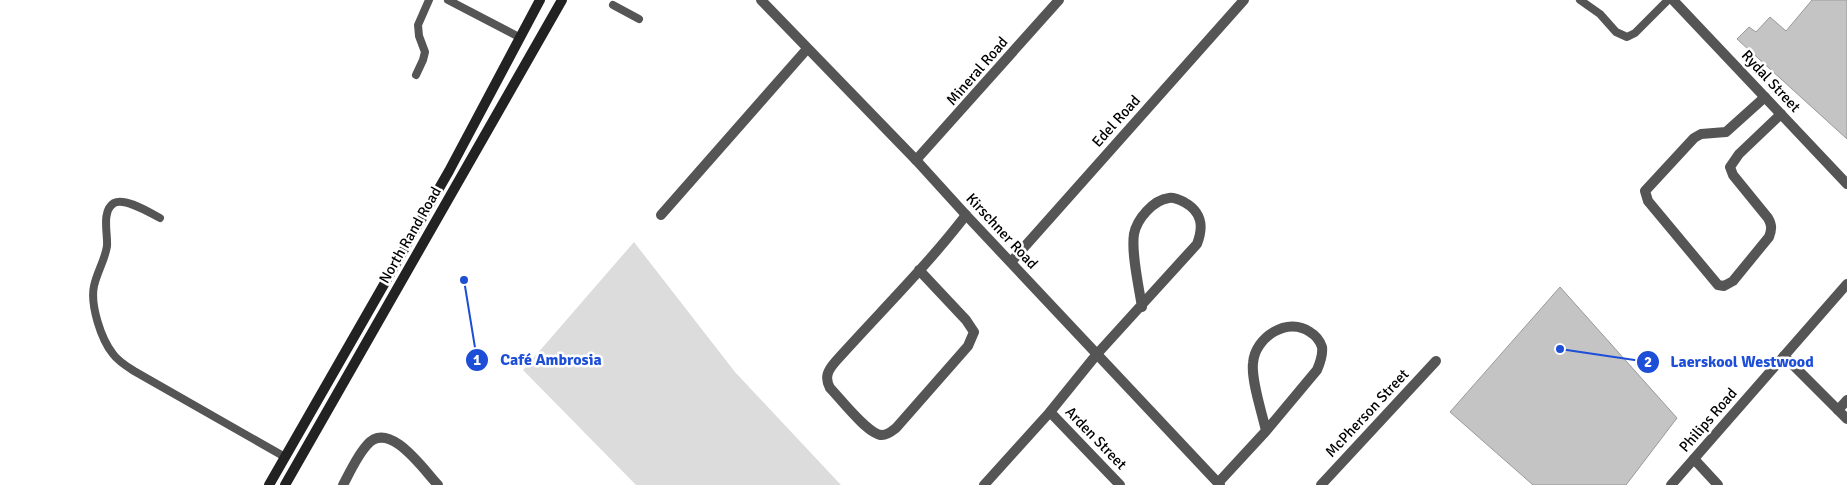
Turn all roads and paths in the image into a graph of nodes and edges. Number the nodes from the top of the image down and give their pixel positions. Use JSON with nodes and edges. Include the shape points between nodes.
{"nodes":[{"id":1,"x":429,"y":0,"type":"edge"},
{"id":2,"x":448,"y":0,"type":"edge"},
{"id":3,"x":541,"y":0,"type":"edge"},
{"id":4,"x":562,"y":0,"type":"edge"},
{"id":5,"x":761,"y":0,"type":"edge"},
{"id":6,"x":1059,"y":0,"type":"edge"},
{"id":7,"x":1244,"y":0,"type":"edge"},
{"id":8,"x":1580,"y":0,"type":"edge"},
{"id":9,"x":1668,"y":0,"type":"edge"},
{"id":10,"x":1673,"y":0,"type":"edge"},
{"id":11,"x":613,"y":5,"type":"dead end"},
{"id":12,"x":639,"y":19,"type":"dead end"},
{"id":13,"x":521,"y":34,"type":"junction"},
{"id":14,"x":808,"y":49,"type":"junction"},
{"id":15,"x":416,"y":75,"type":"dead end"},
{"id":16,"x":1765,"y":97,"type":"junction"},
{"id":17,"x":1781,"y":114,"type":"junction"},
{"id":18,"x":916,"y":160,"type":"junction"},
{"id":19,"x":1847,"y":184,"type":"edge"},
{"id":20,"x":661,"y":215,"type":"dead end"},
{"id":21,"x":966,"y":216,"type":"junction"},
{"id":22,"x":160,"y":218,"type":"dead end"},
{"id":23,"x":1011,"y":262,"type":"junction"},
{"id":24,"x":919,"y":270,"type":"junction"},
{"id":25,"x":1847,"y":284,"type":"edge"},
{"id":26,"x":1142,"y":307,"type":"junction"},
{"id":27,"x":1097,"y":354,"type":"junction"},
{"id":28,"x":1784,"y":356,"type":"junction"},
{"id":29,"x":1436,"y":361,"type":"dead end"},
{"id":30,"x":1847,"y":400,"type":"edge"},
{"id":31,"x":1838,"y":410,"type":"junction"},
{"id":32,"x":1050,"y":412,"type":"junction"},
{"id":33,"x":1847,"y":419,"type":"edge"},
{"id":34,"x":1266,"y":431,"type":"junction"},
{"id":35,"x":285,"y":457,"type":"junction"},
{"id":36,"x":1694,"y":459,"type":"junction"},
{"id":37,"x":1219,"y":484,"type":"edge"},
{"id":38,"x":269,"y":485,"type":"edge"},
{"id":39,"x":285,"y":485,"type":"edge"},
{"id":40,"x":343,"y":485,"type":"edge"},
{"id":41,"x":438,"y":485,"type":"edge"},
{"id":42,"x":984,"y":485,"type":"edge"},
{"id":43,"x":1120,"y":485,"type":"edge"},
{"id":44,"x":1321,"y":485,"type":"edge"},
{"id":45,"x":1671,"y":485,"type":"edge"},
{"id":46,"x":1718,"y":485,"type":"edge"}],
"edges":[{"from":1,"to":15,"type":"lane","via":[[418,25],[425,52]]},
{"from":2,"to":13,"type":"lane"},
{"from":3,"to":13,"type":"main road","name":"North Rand Road"},
{"from":4,"to":39,"type":"main road","name":"North Rand Road"},
{"from":5,"to":14,"type":"street","name":"Kirschner Road"},
{"from":6,"to":18,"type":"street","name":"Mineral Road"},
{"from":7,"to":23,"type":"street","name":"Edel Road"},
{"from":8,"to":9,"type":"lane","via":[[1626,37],[1635,34]]},
{"from":10,"to":16,"type":"street","name":"Rydal Street"},
{"from":11,"to":12,"type":"lane"},
{"from":13,"to":35,"type":"main road","name":"North Rand Road","via":[[448,171]]},
{"from":14,"to":18,"type":"street","name":"Kirschner Road"},
{"from":14,"to":20,"type":"street"},
{"from":16,"to":17,"type":"street","name":"Rydal Street"},
{"from":16,"to":17,"type":"street","via":[[1726,132],[1701,134],[1694,138],[1645,191],[1648,201],[1718,285],[1724,286],[1733,281],[1772,230],[1772,224],[1733,175],[1730,166]]},
{"from":17,"to":19,"type":"street","name":"Rydal Street"},
{"from":18,"to":21,"type":"street","name":"Kirschner Road"},
{"from":21,"to":23,"type":"street","name":"Kirschner Road"},
{"from":21,"to":24,"type":"street"},
{"from":22,"to":35,"type":"lane","via":[[128,203],[114,203],[110,208],[106,220],[106,254],[93,296],[106,344],[134,371]]},
{"from":23,"to":27,"type":"street","name":"Kirschner Road"},
{"from":24,"to":24,"type":"street","via":[[836,361],[827,376],[830,388],[866,426],[879,435],[896,428],[973,338],[974,332],[966,320]]},
{"from":25,"to":28,"type":"street","name":"Philips Road"},
{"from":26,"to":26,"type":"street","name":"Arden Street","via":[[1197,244],[1201,234],[1197,213],[1189,205],[1171,197],[1158,201],[1147,211],[1134,235]]},
{"from":26,"to":27,"type":"street","name":"Arden Street"},
{"from":27,"to":32,"type":"street","name":"Arden Street"},
{"from":27,"to":37,"type":"street","name":"Kirschner Road"},
{"from":28,"to":31,"type":"street"},
{"from":28,"to":36,"type":"street","name":"Philips Road"},
{"from":29,"to":44,"type":"street","name":"McPherson Street"},
{"from":30,"to":31,"type":"street"},
{"from":31,"to":33,"type":"street"},
{"from":32,"to":42,"type":"street","name":"Arden Street"},
{"from":32,"to":43,"type":"street","name":"Arden Street"},
{"from":34,"to":34,"type":"street","via":[[1317,370],[1322,348],[1312,333],[1305,329],[1295,326],[1280,329],[1264,340],[1253,361]]},
{"from":34,"to":37,"type":"street"},
{"from":35,"to":38,"type":"main road","name":"North Rand Road"},
{"from":36,"to":45,"type":"street","name":"Philips Road"},
{"from":36,"to":46,"type":"street"},
{"from":40,"to":41,"type":"street","via":[[367,445],[383,437],[401,446]]}]}
